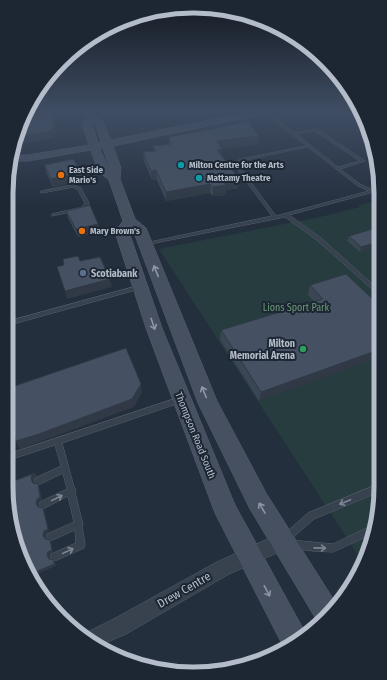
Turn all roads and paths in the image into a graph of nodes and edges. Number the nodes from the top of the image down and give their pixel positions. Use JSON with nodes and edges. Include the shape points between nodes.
{"nodes":[{"id":1,"x":93,"y":143,"type":"joint"},
{"id":2,"x":106,"y":143,"type":"edge"},
{"id":3,"x":306,"y":143,"type":"edge"},
{"id":4,"x":335,"y":143,"type":"edge"},
{"id":5,"x":310,"y":146,"type":"junction"},
{"id":6,"x":16,"y":158,"type":"edge"},
{"id":7,"x":338,"y":168,"type":"junction"},
{"id":8,"x":114,"y":179,"type":"junction"},
{"id":9,"x":372,"y":191,"type":"joint"},
{"id":10,"x":42,"y":192,"type":"dead end"},
{"id":11,"x":54,"y":215,"type":"dead end"},
{"id":12,"x":286,"y":215,"type":"junction"},
{"id":13,"x":276,"y":217,"type":"junction"},
{"id":14,"x":129,"y":221,"type":"junction"},
{"id":15,"x":145,"y":244,"type":"junction"},
{"id":16,"x":141,"y":287,"type":"junction"},
{"id":17,"x":374,"y":289,"type":"edge"},
{"id":18,"x":13,"y":322,"type":"edge"},
{"id":19,"x":182,"y":400,"type":"junction"},
{"id":20,"x":58,"y":441,"type":"junction"},
{"id":21,"x":13,"y":456,"type":"edge"},
{"id":22,"x":65,"y":468,"type":"junction"},
{"id":23,"x":38,"y":481,"type":"dead end"},
{"id":24,"x":72,"y":490,"type":"junction"},
{"id":25,"x":374,"y":490,"type":"edge"},
{"id":26,"x":43,"y":505,"type":"dead end"},
{"id":27,"x":79,"y":524,"type":"junction"},
{"id":28,"x":369,"y":531,"type":"edge"},
{"id":29,"x":50,"y":537,"type":"dead end"},
{"id":30,"x":282,"y":542,"type":"junction"},
{"id":31,"x":249,"y":556,"type":"junction"},
{"id":32,"x":54,"y":557,"type":"dead end"},
{"id":33,"x":325,"y":610,"type":"edge"},
{"id":34,"x":294,"y":637,"type":"edge"},
{"id":35,"x":95,"y":638,"type":"edge"}],
"edges":[{"from":1,"to":6,"type":"main road","via":[[28,158]]},
{"from":1,"to":8,"type":"main road","via":[[104,171]]},
{"from":2,"to":8,"type":"main road","via":[[116,168]]},
{"from":3,"to":5,"type":"lane"},
{"from":4,"to":7,"type":"lane","via":[[363,161]]},
{"from":5,"to":7,"type":"lane"},
{"from":5,"to":13,"type":"lane","via":[[236,163]]},
{"from":7,"to":9,"type":"lane","via":[[359,185]]},
{"from":8,"to":14,"type":"main road"},
{"from":9,"to":12,"type":"lane"},
{"from":10,"to":11,"type":"lane","via":[[73,186],[80,189],[87,203],[84,208]]},
{"from":12,"to":13,"type":"lane"},
{"from":12,"to":17,"type":"lane","via":[[319,239]]},
{"from":13,"to":15,"type":"lane"},
{"from":14,"to":15,"type":"main road","via":[[139,228]]},
{"from":14,"to":16,"type":"main road","name":"Thompson Road South","via":[[122,232]]},
{"from":30,"to":15,"type":"main road","one_way":true,"via":[[208,403]]},
{"from":16,"to":18,"type":"lane"},
{"from":16,"to":19,"type":"main road","name":"Thompson Road South","one_way":true},
{"from":19,"to":20,"type":"lane"},
{"from":19,"to":31,"type":"main road","name":"Thompson Road South","via":[[227,513]]},
{"from":20,"to":21,"type":"lane"},
{"from":20,"to":22,"type":"lane"},
{"from":22,"to":23,"type":"lane"},
{"from":22,"to":24,"type":"lane"},
{"from":26,"to":24,"type":"lane","one_way":true},
{"from":24,"to":27,"type":"lane"},
{"from":25,"to":30,"type":"lane","one_way":true,"via":[[311,516]]},
{"from":27,"to":29,"type":"lane"},
{"from":32,"to":27,"type":"lane","one_way":true,"via":[[81,545]]},
{"from":30,"to":28,"type":"lane","one_way":true,"via":[[333,548]]},
{"from":30,"to":31,"type":"street","name":"Drew Centre"},
{"from":30,"to":33,"type":"main road"},
{"from":31,"to":34,"type":"main road","name":"Thompson Road South","one_way":true},
{"from":31,"to":35,"type":"street","name":"Drew Centre"}]}
